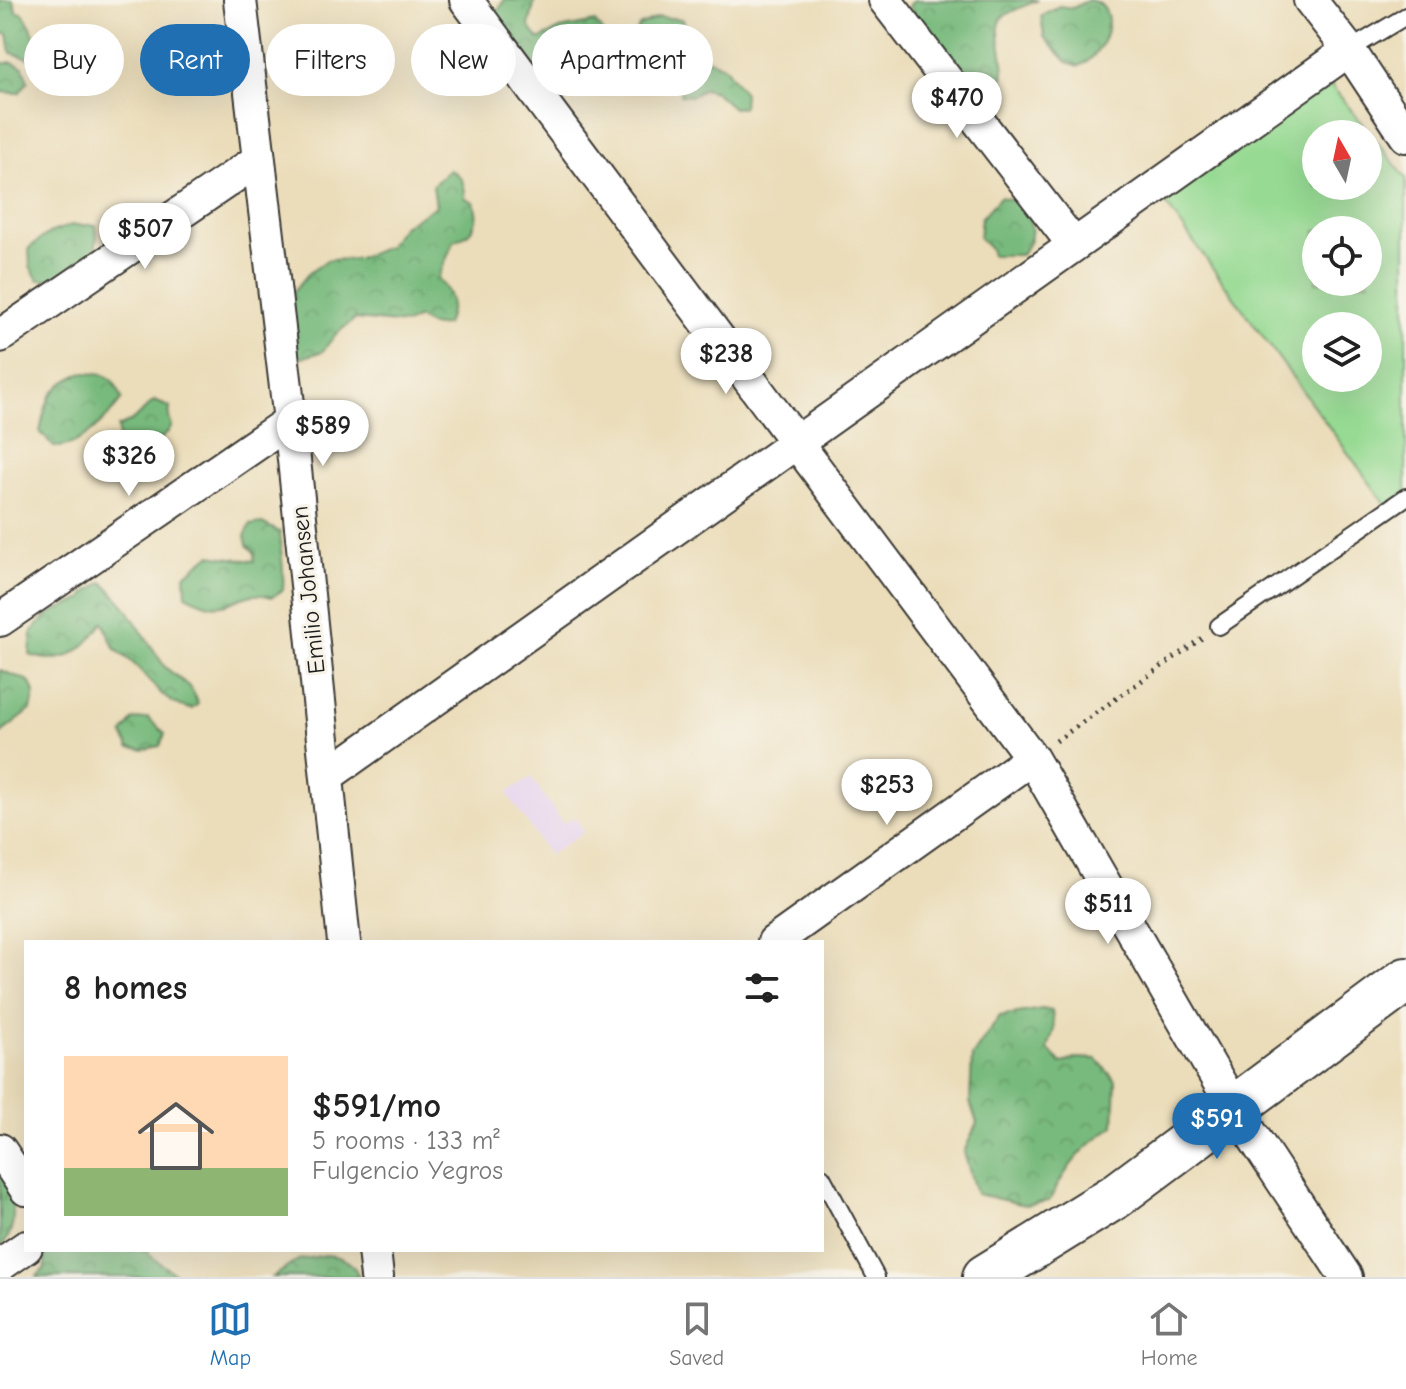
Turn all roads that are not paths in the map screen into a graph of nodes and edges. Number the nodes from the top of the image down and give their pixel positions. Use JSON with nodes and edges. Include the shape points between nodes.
{"nodes":[{"id":1,"x":240,"y":0,"type":"edge"},
{"id":2,"x":466,"y":0,"type":"edge"},
{"id":3,"x":885,"y":0,"type":"edge"},
{"id":4,"x":1310,"y":0,"type":"edge"},
{"id":5,"x":1406,"y":16,"type":"edge"},
{"id":6,"x":1349,"y":50,"type":"junction"},
{"id":7,"x":1406,"y":136,"type":"edge"},
{"id":8,"x":258,"y":160,"type":"junction"},
{"id":9,"x":1074,"y":245,"type":"junction"},
{"id":10,"x":0,"y":336,"type":"edge"},
{"id":11,"x":290,"y":421,"type":"junction"},
{"id":12,"x":796,"y":443,"type":"junction"},
{"id":13,"x":1406,"y":497,"type":"edge"},
{"id":14,"x":0,"y":620,"type":"edge"},
{"id":15,"x":1219,"y":626,"type":"road end"},
{"id":16,"x":1032,"y":758,"type":"junction"},
{"id":17,"x":327,"y":776,"type":"junction"},
{"id":18,"x":344,"y":940,"type":"edge"},
{"id":19,"x":777,"y":940,"type":"edge"},
{"id":20,"x":1406,"y":980,"type":"edge"},
{"id":21,"x":1233,"y":1106,"type":"junction"},
{"id":22,"x":0,"y":1150,"type":"edge"},
{"id":23,"x":824,"y":1181,"type":"edge"},
{"id":24,"x":24,"y":1186,"type":"edge"},
{"id":25,"x":24,"y":1248,"type":"edge"},
{"id":26,"x":374,"y":1252,"type":"edge"},
{"id":27,"x":0,"y":1265,"type":"edge"},
{"id":28,"x":377,"y":1277,"type":"edge"},
{"id":29,"x":876,"y":1277,"type":"edge"},
{"id":30,"x":985,"y":1277,"type":"edge"},
{"id":31,"x":1346,"y":1277,"type":"edge"}],
"edges":[{"from":1,"to":8,"type":"street","name":"Emilio Johansen"},
{"from":2,"to":12,"type":"street"},
{"from":3,"to":9,"type":"street"},
{"from":4,"to":6,"type":"street"},
{"from":5,"to":6,"type":"lane"},
{"from":6,"to":7,"type":"street"},
{"from":6,"to":9,"type":"street"},
{"from":8,"to":10,"type":"street"},
{"from":8,"to":11,"type":"street","name":"Emilio Johansen"},
{"from":9,"to":12,"type":"street"},
{"from":11,"to":14,"type":"street"},
{"from":11,"to":17,"type":"street","name":"Emilio Johansen"},
{"from":12,"to":16,"type":"street"},
{"from":12,"to":17,"type":"street"},
{"from":13,"to":15,"type":"lane"},
{"from":16,"to":19,"type":"street"},
{"from":16,"to":21,"type":"street"},
{"from":17,"to":18,"type":"street","name":"Emilio Johansen"},
{"from":20,"to":21,"type":"street"},
{"from":21,"to":30,"type":"street","via":[[1116,1196]]},
{"from":21,"to":31,"type":"street"},
{"from":22,"to":24,"type":"street"},
{"from":23,"to":29,"type":"lane"},
{"from":25,"to":27,"type":"street"},
{"from":26,"to":28,"type":"street"}]}
